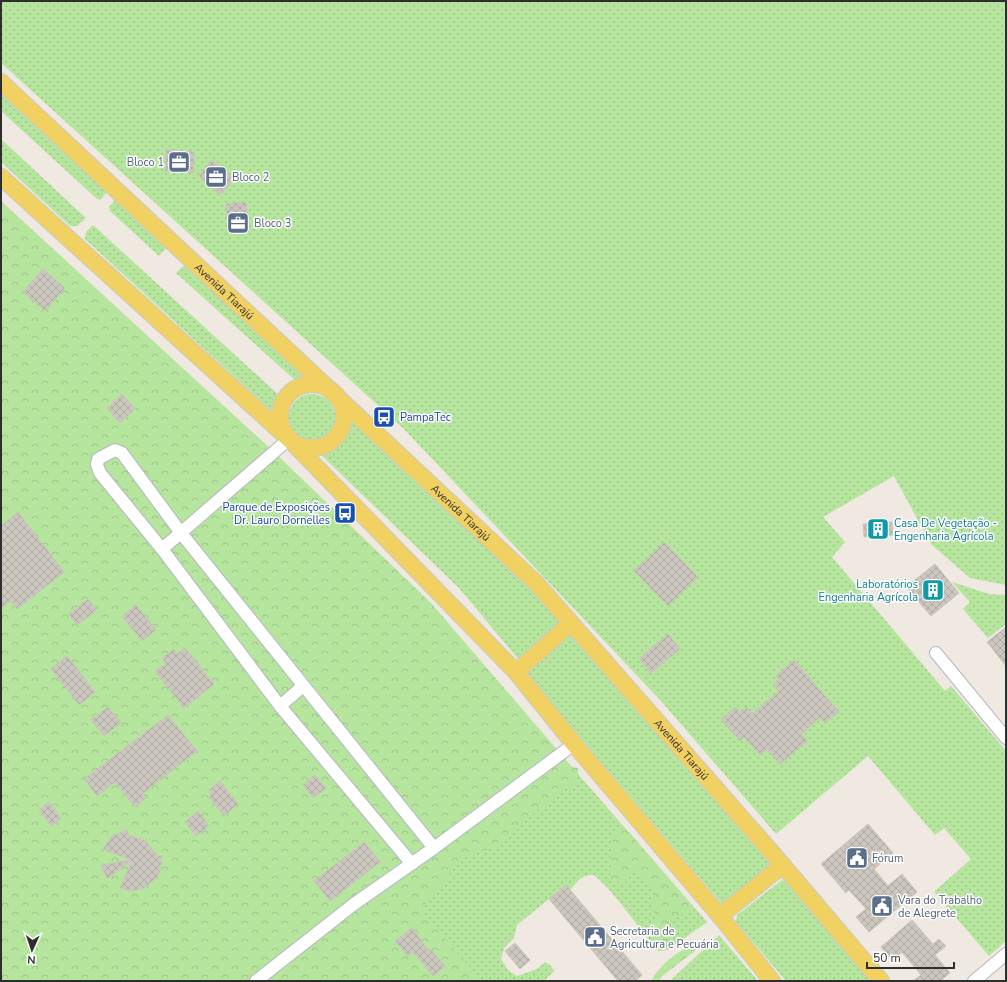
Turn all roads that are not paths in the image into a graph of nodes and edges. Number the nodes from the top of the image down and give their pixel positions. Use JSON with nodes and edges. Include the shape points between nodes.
{"nodes":[{"id":1,"x":1,"y":82,"type":"edge"},
{"id":2,"x":1,"y":178,"type":"edge"},
{"id":3,"x":335,"y":394,"type":"junction"},
{"id":4,"x":289,"y":439,"type":"junction"},
{"id":5,"x":181,"y":533,"type":"junction"},
{"id":6,"x":162,"y":549,"type":"junction"},
{"id":7,"x":572,"y":623,"type":"junction"},
{"id":8,"x":936,"y":653,"type":"dead end"},
{"id":9,"x":516,"y":672,"type":"junction"},
{"id":10,"x":303,"y":686,"type":"junction"},
{"id":11,"x":280,"y":706,"type":"junction"},
{"id":12,"x":1006,"y":738,"type":"edge"},
{"id":13,"x":574,"y":744,"type":"junction"},
{"id":14,"x":434,"y":848,"type":"junction"},
{"id":15,"x":412,"y":864,"type":"junction"},
{"id":16,"x":783,"y":865,"type":"junction"},
{"id":17,"x":720,"y":916,"type":"junction"},
{"id":18,"x":1006,"y":954,"type":"edge"},
{"id":19,"x":256,"y":981,"type":"edge"},
{"id":20,"x":772,"y":981,"type":"edge"},
{"id":21,"x":881,"y":981,"type":"edge"},
{"id":22,"x":974,"y":981,"type":"edge"}],
"edges":[{"from":1,"to":3,"type":"main road","name":"Avenida Tiarajú"},
{"from":2,"to":4,"type":"main road"},
{"from":3,"to":4,"type":"main road","via":[[341,402],[344,422],[334,440],[322,447],[306,448]]},
{"from":3,"to":4,"type":"main road","via":[[325,387],[313,384],[301,386],[291,392],[284,400],[280,415],[283,430]]},
{"from":3,"to":7,"type":"main road","name":"Avenida Tiarajú","via":[[536,583]]},
{"from":4,"to":5,"type":"street"},
{"from":4,"to":9,"type":"main road"},
{"from":5,"to":6,"type":"street"},
{"from":5,"to":6,"type":"street","via":[[122,453],[115,450],[98,459],[100,473]]},
{"from":5,"to":10,"type":"street"},
{"from":6,"to":11,"type":"street"},
{"from":7,"to":9,"type":"main road"},
{"from":7,"to":16,"type":"main road","name":"Avenida Tiarajú"},
{"from":8,"to":12,"type":"street"},
{"from":9,"to":13,"type":"main road"},
{"from":10,"to":11,"type":"street"},
{"from":10,"to":14,"type":"street"},
{"from":11,"to":15,"type":"street"},
{"from":13,"to":14,"type":"street"},
{"from":13,"to":17,"type":"main road"},
{"from":14,"to":15,"type":"street"},
{"from":15,"to":19,"type":"street","via":[[354,904]]},
{"from":16,"to":17,"type":"main road"},
{"from":16,"to":21,"type":"main road","name":"Avenida Tiarajú"},
{"from":17,"to":20,"type":"main road"},
{"from":18,"to":22,"type":"street"}]}
